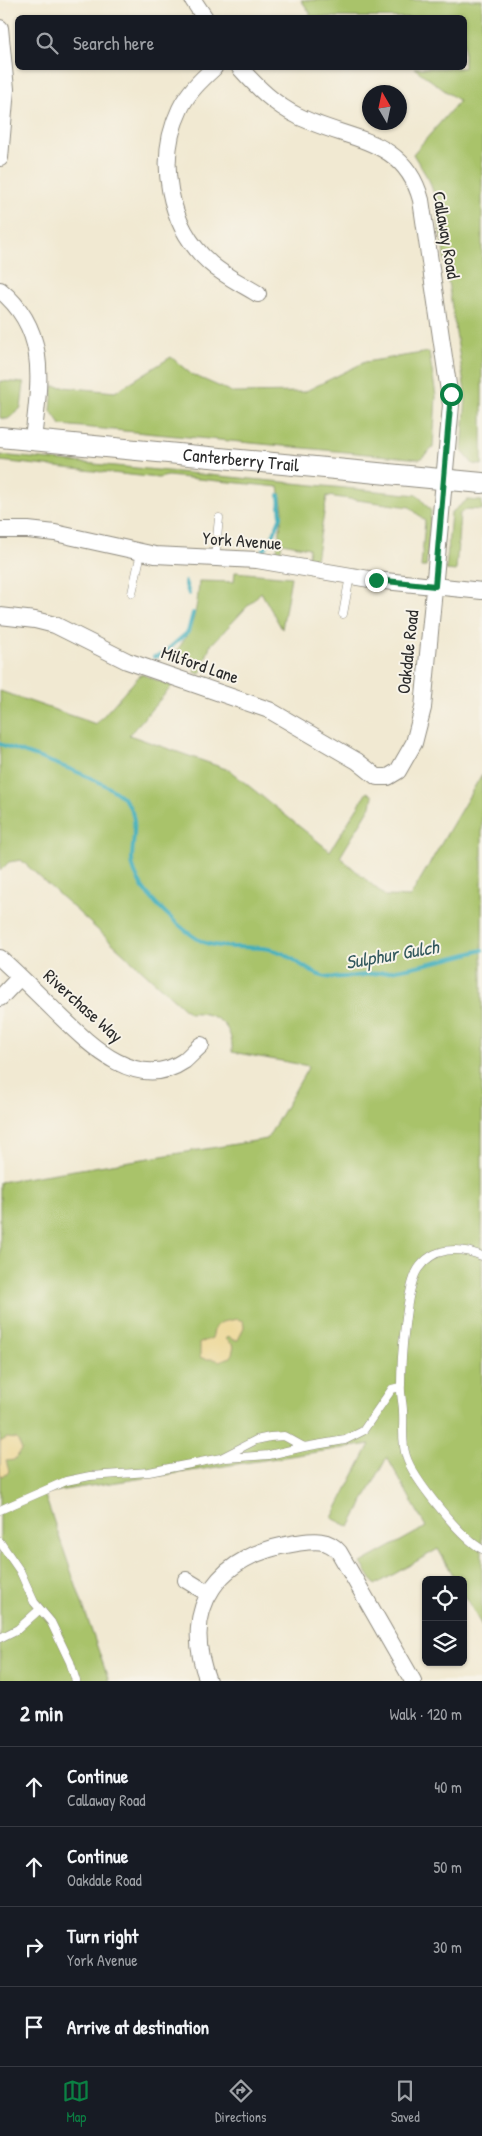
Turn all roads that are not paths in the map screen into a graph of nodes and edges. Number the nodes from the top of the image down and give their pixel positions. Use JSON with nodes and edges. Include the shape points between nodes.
{"nodes":[{"id":1,"x":193,"y":0,"type":"edge"},
{"id":2,"x":203,"y":15,"type":"edge"},
{"id":3,"x":0,"y":28,"type":"edge"},
{"id":4,"x":212,"y":70,"type":"edge"},
{"id":5,"x":242,"y":70,"type":"edge"},
{"id":6,"x":0,"y":158,"type":"edge"},
{"id":7,"x":0,"y":290,"type":"edge"},
{"id":8,"x":258,"y":294,"type":"dead end"},
{"id":9,"x":0,"y":438,"type":"edge"},
{"id":10,"x":33,"y":440,"type":"junction"},
{"id":11,"x":445,"y":479,"type":"junction"},
{"id":12,"x":482,"y":483,"type":"edge"},
{"id":13,"x":218,"y":518,"type":"dead end"},
{"id":14,"x":0,"y":530,"type":"edge"},
{"id":15,"x":141,"y":553,"type":"junction"},
{"id":16,"x":215,"y":558,"type":"junction"},
{"id":17,"x":350,"y":576,"type":"junction"},
{"id":18,"x":435,"y":586,"type":"junction"},
{"id":19,"x":482,"y":591,"type":"edge"},
{"id":20,"x":132,"y":593,"type":"dead end"},
{"id":21,"x":343,"y":614,"type":"dead end"},
{"id":22,"x":0,"y":616,"type":"edge"},
{"id":23,"x":377,"y":776,"type":"joint"},
{"id":24,"x":0,"y":958,"type":"edge"},
{"id":25,"x":20,"y":976,"type":"junction"},
{"id":26,"x":0,"y":998,"type":"edge"},
{"id":27,"x":201,"y":1045,"type":"dead end"},
{"id":28,"x":482,"y":1256,"type":"edge"},
{"id":29,"x":400,"y":1387,"type":"junction"},
{"id":30,"x":304,"y":1447,"type":"junction"},
{"id":31,"x":221,"y":1458,"type":"junction"},
{"id":32,"x":0,"y":1510,"type":"edge"},
{"id":33,"x":0,"y":1542,"type":"edge"},
{"id":34,"x":482,"y":1549,"type":"edge"},
{"id":35,"x":186,"y":1580,"type":"dead end"},
{"id":36,"x":210,"y":1594,"type":"junction"},
{"id":37,"x":39,"y":1610,"type":"junction"},
{"id":38,"x":0,"y":1638,"type":"edge"},
{"id":39,"x":76,"y":1681,"type":"edge"},
{"id":40,"x":208,"y":1681,"type":"edge"},
{"id":41,"x":412,"y":1681,"type":"edge"}],
"edges":[{"from":1,"to":2,"type":"street"},
{"from":3,"to":6,"type":"street","via":[[6,89]]},
{"from":4,"to":8,"type":"street","via":[[195,86],[175,122],[169,155],[170,190],[181,225],[203,257]]},
{"from":5,"to":11,"type":"street","name":"Callaway Road","via":[[265,94],[290,112],[381,147],[401,163],[415,182],[424,213],[451,394]]},
{"from":7,"to":10,"type":"street","via":[[27,323],[38,352]]},
{"from":9,"to":10,"type":"street","name":"Canterberry Trail"},
{"from":10,"to":11,"type":"street","name":"Canterberry Trail"},
{"from":11,"to":12,"type":"street","name":"Canterberry Trail"},
{"from":11,"to":18,"type":"street","name":"Oakdale Road"},
{"from":13,"to":16,"type":"lane"},
{"from":14,"to":15,"type":"street","name":"York Avenue","via":[[55,533]]},
{"from":15,"to":16,"type":"street","name":"York Avenue"},
{"from":15,"to":20,"type":"lane"},
{"from":16,"to":17,"type":"street","name":"York Avenue","via":[[277,562]]},
{"from":17,"to":18,"type":"street","name":"York Avenue"},
{"from":17,"to":21,"type":"lane"},
{"from":18,"to":19,"type":"street","name":"York Avenue"},
{"from":18,"to":23,"type":"street","name":"Oakdale Road","via":[[416,736],[398,771],[388,777]]},
{"from":22,"to":23,"type":"street","name":"Milford Lane","via":[[56,625],[127,661],[269,710]]},
{"from":24,"to":25,"type":"street","name":"Riverchase Way"},
{"from":25,"to":26,"type":"street"},
{"from":25,"to":27,"type":"street","name":"Riverchase Way","via":[[96,1048],[125,1065],[149,1070],[167,1068],[184,1060]]},
{"from":28,"to":29,"type":"lane","via":[[452,1249],[435,1254],[417,1271],[408,1312]]},
{"from":29,"to":30,"type":"lane","via":[[392,1389],[363,1431],[345,1440]]},
{"from":29,"to":34,"type":"lane","via":[[404,1414],[403,1444],[410,1466],[456,1528]]},
{"from":30,"to":31,"type":"lane"},
{"from":30,"to":31,"type":"lane","via":[[284,1436],[256,1440]]},
{"from":31,"to":32,"type":"lane","via":[[149,1472],[71,1479]]},
{"from":33,"to":37,"type":"lane","via":[[20,1571]]},
{"from":35,"to":36,"type":"street"},
{"from":36,"to":40,"type":"street","via":[[198,1631],[200,1657]]},
{"from":36,"to":41,"type":"street","via":[[226,1571],[254,1553],[302,1542],[331,1544],[339,1552]]},
{"from":37,"to":38,"type":"lane","via":[[18,1629]]},
{"from":37,"to":39,"type":"lane","via":[[61,1642]]}]}
